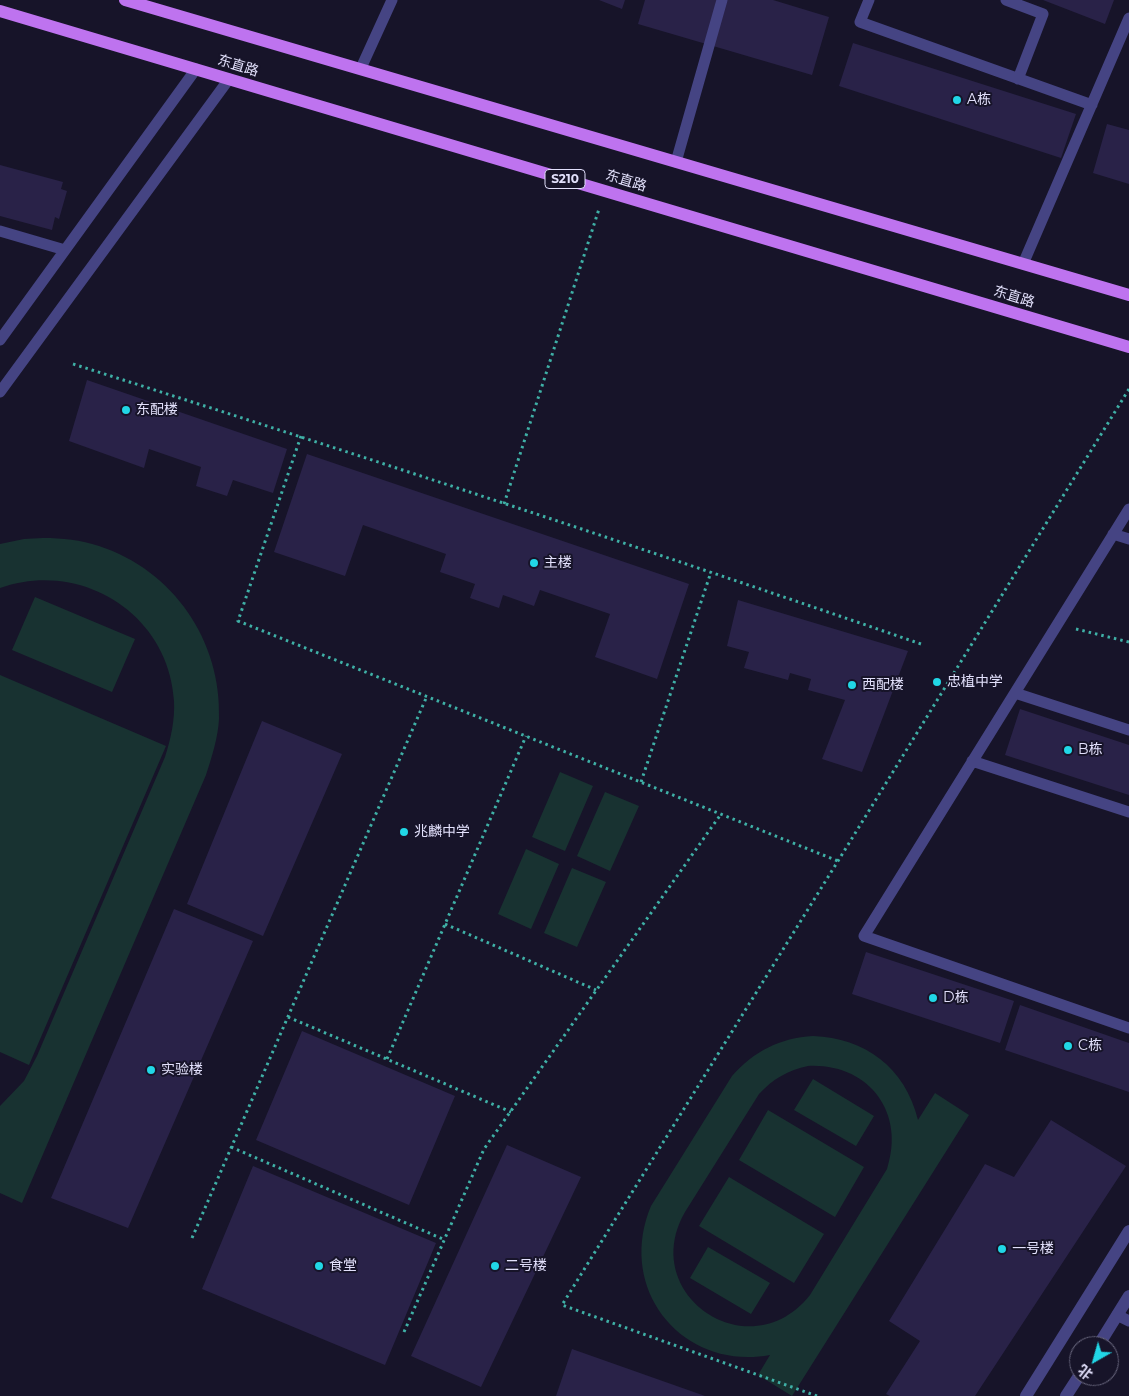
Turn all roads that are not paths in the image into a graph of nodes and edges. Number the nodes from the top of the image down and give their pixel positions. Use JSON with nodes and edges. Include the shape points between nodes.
{"nodes":[{"id":1,"x":125,"y":0,"type":"edge"},
{"id":2,"x":392,"y":0,"type":"edge"},
{"id":3,"x":722,"y":0,"type":"edge"},
{"id":4,"x":868,"y":0,"type":"edge"},
{"id":5,"x":1006,"y":0,"type":"edge"},
{"id":6,"x":0,"y":11,"type":"edge"},
{"id":7,"x":1129,"y":18,"type":"edge"},
{"id":8,"x":361,"y":68,"type":"junction"},
{"id":9,"x":196,"y":69,"type":"junction"},
{"id":10,"x":1018,"y":78,"type":"junction"},
{"id":11,"x":229,"y":79,"type":"junction"},
{"id":12,"x":1092,"y":105,"type":"junction"},
{"id":13,"x":676,"y":162,"type":"junction"},
{"id":14,"x":0,"y":231,"type":"edge"},
{"id":15,"x":65,"y":250,"type":"junction"},
{"id":16,"x":1023,"y":264,"type":"junction"},
{"id":17,"x":1129,"y":295,"type":"edge"},
{"id":18,"x":0,"y":340,"type":"edge"},
{"id":19,"x":1129,"y":347,"type":"edge"},
{"id":20,"x":0,"y":392,"type":"edge"},
{"id":21,"x":1129,"y":508,"type":"edge"},
{"id":22,"x":1113,"y":534,"type":"junction"},
{"id":23,"x":1129,"y":539,"type":"edge"},
{"id":24,"x":1015,"y":693,"type":"junction"},
{"id":25,"x":1129,"y":730,"type":"edge"},
{"id":26,"x":972,"y":761,"type":"junction"},
{"id":27,"x":1129,"y":812,"type":"edge"},
{"id":28,"x":1129,"y":1028,"type":"edge"},
{"id":29,"x":1129,"y":1231,"type":"edge"},
{"id":30,"x":1129,"y":1296,"type":"edge"},
{"id":31,"x":1117,"y":1315,"type":"junction"},
{"id":32,"x":1129,"y":1321,"type":"edge"},
{"id":33,"x":1104,"y":1336,"type":"edge"},
{"id":34,"x":1026,"y":1396,"type":"edge"}],
"edges":[{"from":1,"to":8,"type":"main road"},
{"from":2,"to":8,"type":"lane"},
{"from":3,"to":13,"type":"lane"},
{"from":4,"to":10,"type":"lane","via":[[860,22]]},
{"from":5,"to":10,"type":"lane","via":[[1043,14]]},
{"from":6,"to":9,"type":"main road","name":"东直路","number":"S210"},
{"from":7,"to":12,"type":"lane"},
{"from":8,"to":13,"type":"main road"},
{"from":9,"to":11,"type":"main road","name":"东直路","number":"S210"},
{"from":9,"to":15,"type":"lane"},
{"from":10,"to":12,"type":"lane"},
{"from":11,"to":19,"type":"main road","name":"东直路","number":"S210"},
{"from":11,"to":20,"type":"lane"},
{"from":12,"to":16,"type":"lane"},
{"from":13,"to":16,"type":"main road"},
{"from":14,"to":15,"type":"lane"},
{"from":15,"to":18,"type":"lane"},
{"from":16,"to":17,"type":"main road"},
{"from":21,"to":22,"type":"lane"},
{"from":22,"to":23,"type":"lane"},
{"from":22,"to":24,"type":"lane"},
{"from":24,"to":25,"type":"lane"},
{"from":24,"to":26,"type":"lane"},
{"from":26,"to":27,"type":"lane"},
{"from":26,"to":28,"type":"lane","via":[[864,936]]},
{"from":29,"to":34,"type":"street"},
{"from":30,"to":31,"type":"street"},
{"from":31,"to":32,"type":"lane"},
{"from":31,"to":33,"type":"street"}]}
